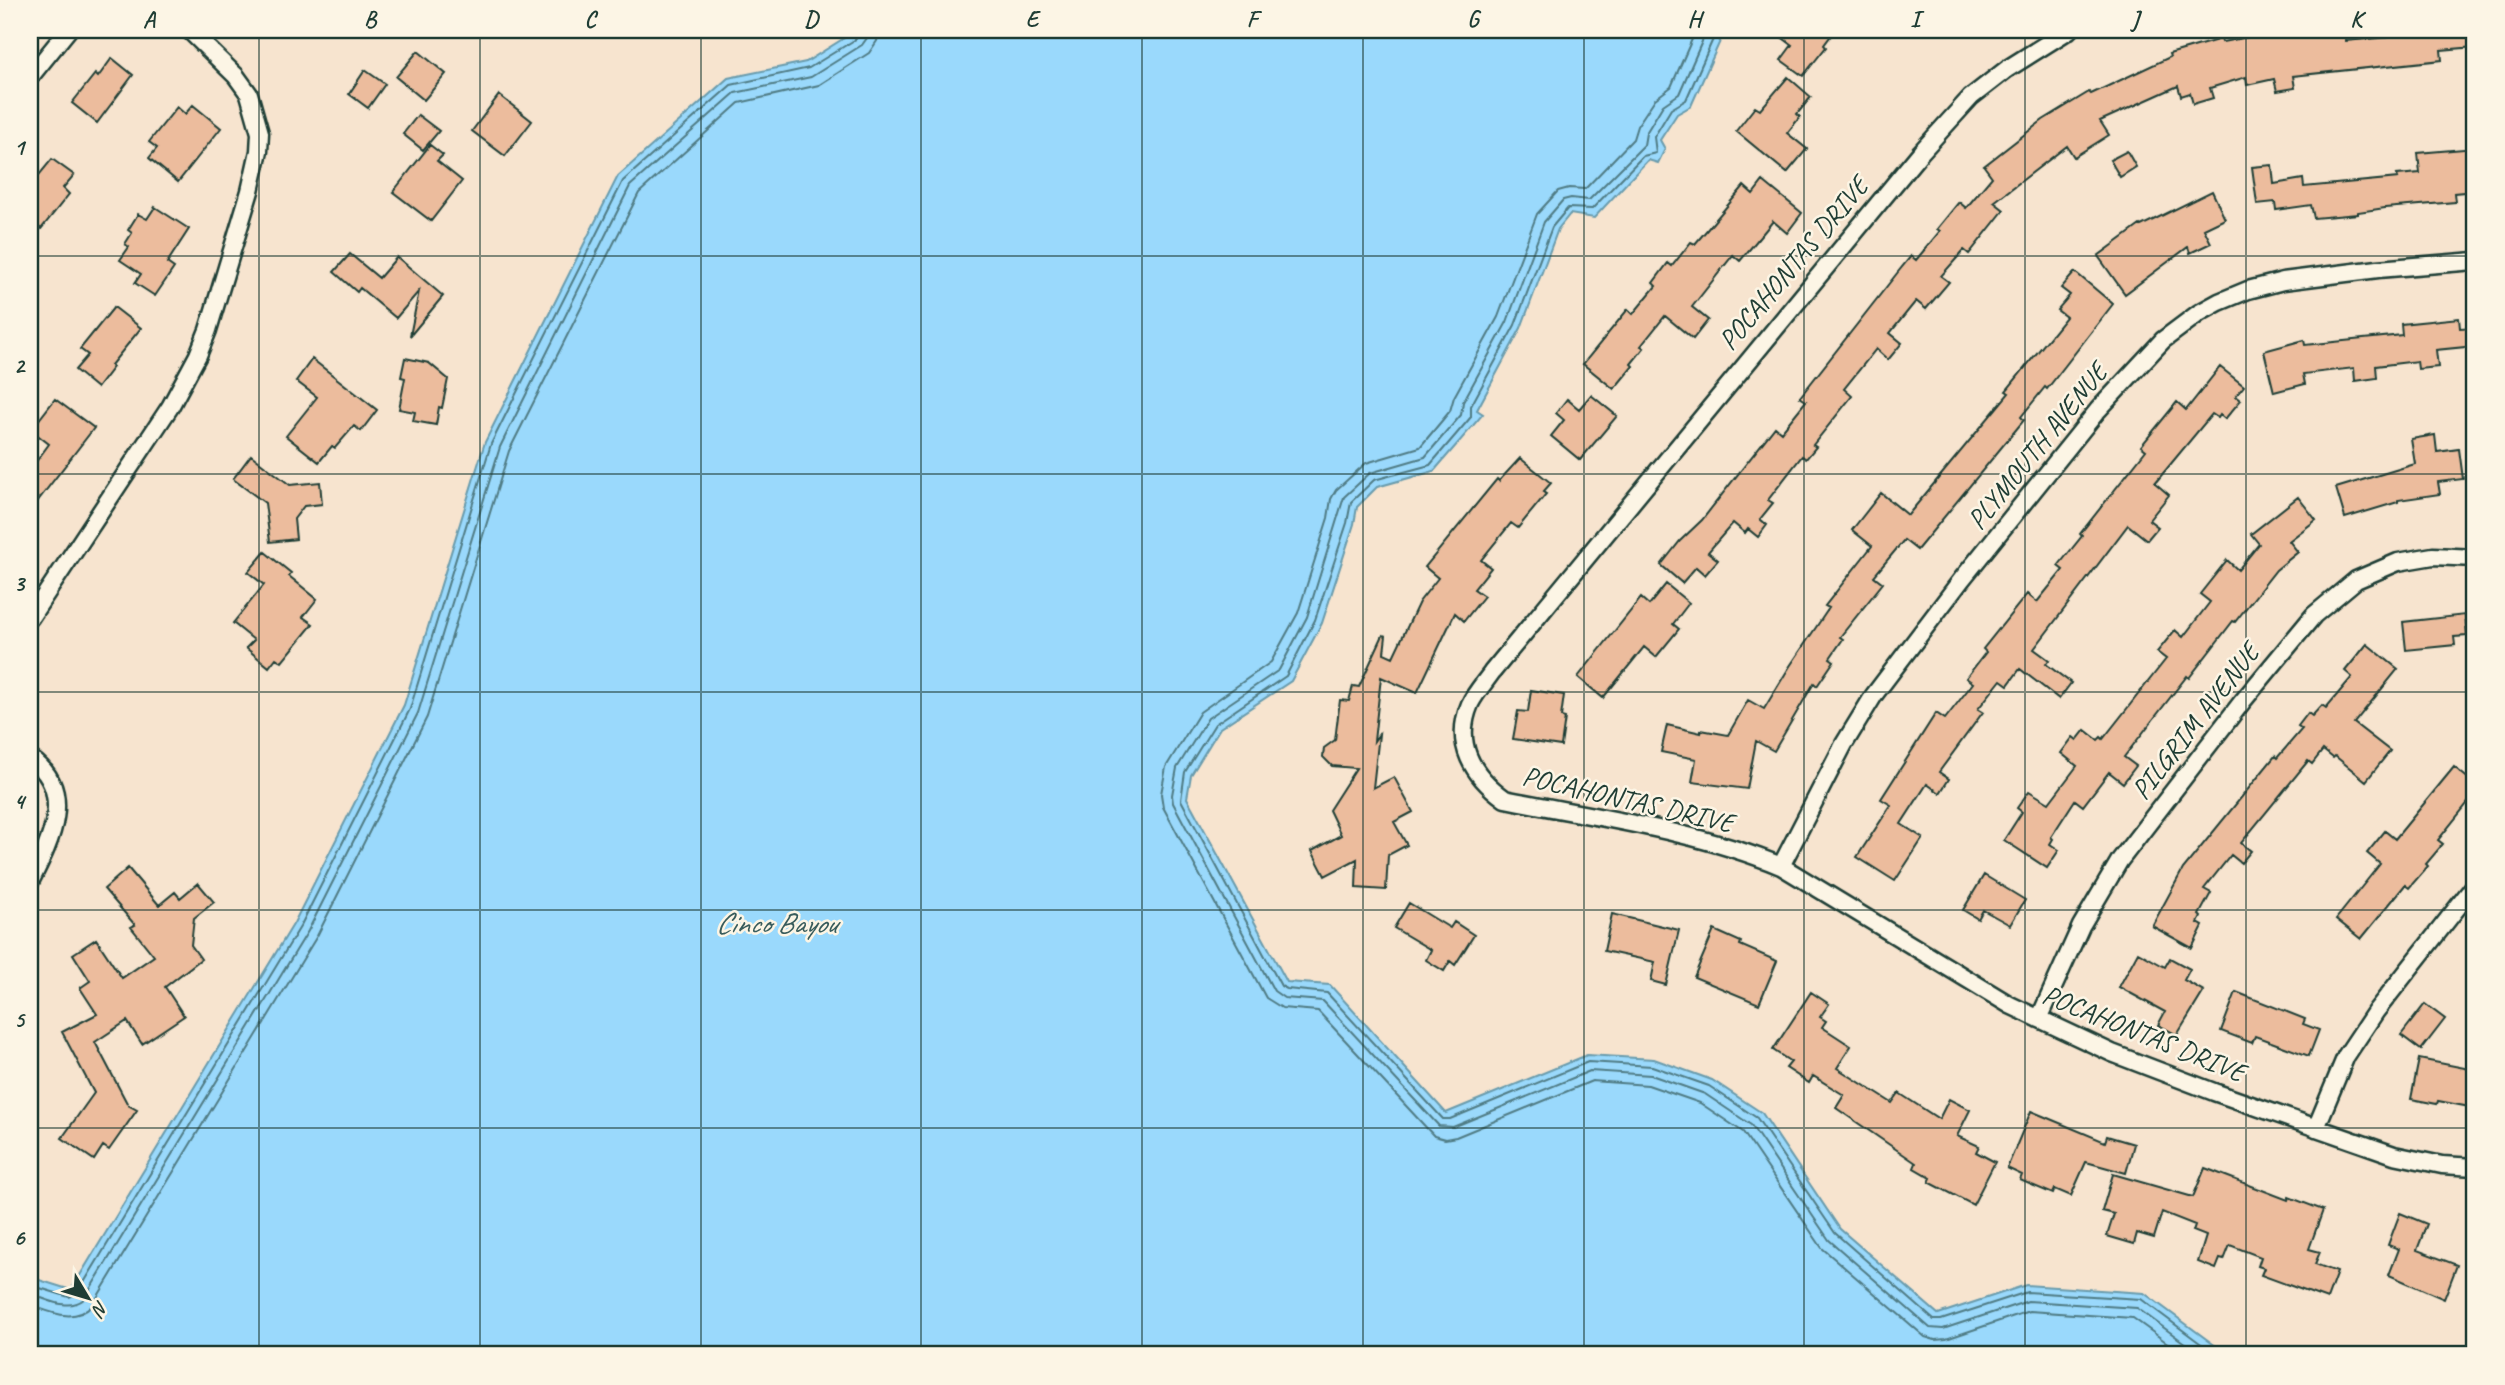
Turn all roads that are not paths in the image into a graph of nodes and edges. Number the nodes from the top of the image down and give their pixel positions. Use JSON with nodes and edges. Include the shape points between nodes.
{"nodes":[{"id":1,"x":68,"y":30,"type":"edge"},
{"id":2,"x":188,"y":30,"type":"edge"},
{"id":3,"x":2069,"y":30,"type":"edge"},
{"id":4,"x":30,"y":77,"type":"edge"},
{"id":5,"x":2475,"y":261,"type":"edge"},
{"id":6,"x":2475,"y":558,"type":"edge"},
{"id":7,"x":30,"y":618,"type":"edge"},
{"id":8,"x":30,"y":758,"type":"edge"},
{"id":9,"x":1781,"y":866,"type":"junction"},
{"id":10,"x":30,"y":882,"type":"edge"},
{"id":11,"x":2475,"y":885,"type":"edge"},
{"id":12,"x":2039,"y":1019,"type":"junction"},
{"id":13,"x":2316,"y":1128,"type":"junction"},
{"id":14,"x":2475,"y":1167,"type":"edge"}],
"edges":[{"from":1,"to":4,"type":"street"},
{"from":2,"to":7,"type":"street","via":[[236,76],[255,107],[259,152],[250,191],[208,330],[186,380]]},
{"from":3,"to":9,"type":"street","name":"POCAHONTAS DRIVE","via":[[1971,97],[1921,152],[1471,702],[1464,734],[1467,754],[1486,785],[1505,799],[1695,837]]},
{"from":5,"to":9,"type":"street","name":"PLYMOUTH AVENUE","via":[[2283,281],[2218,302],[2163,341],[2098,410],[1874,695]]},
{"from":6,"to":12,"type":"street","name":"PILGRIM AVENUE","via":[[2433,556],[2398,562],[2356,580],[2314,614],[2120,860],[2081,926]]},
{"from":8,"to":10,"type":"street","via":[[48,777],[56,807],[46,850]]},
{"from":9,"to":12,"type":"street","name":"POCAHONTAS DRIVE"},
{"from":11,"to":13,"type":"street","via":[[2346,1056]]},
{"from":12,"to":13,"type":"street","name":"POCAHONTAS DRIVE","via":[[2112,1053]]},
{"from":13,"to":14,"type":"street","name":"POCAHONTAS DRIVE","via":[[2394,1155]]}]}
